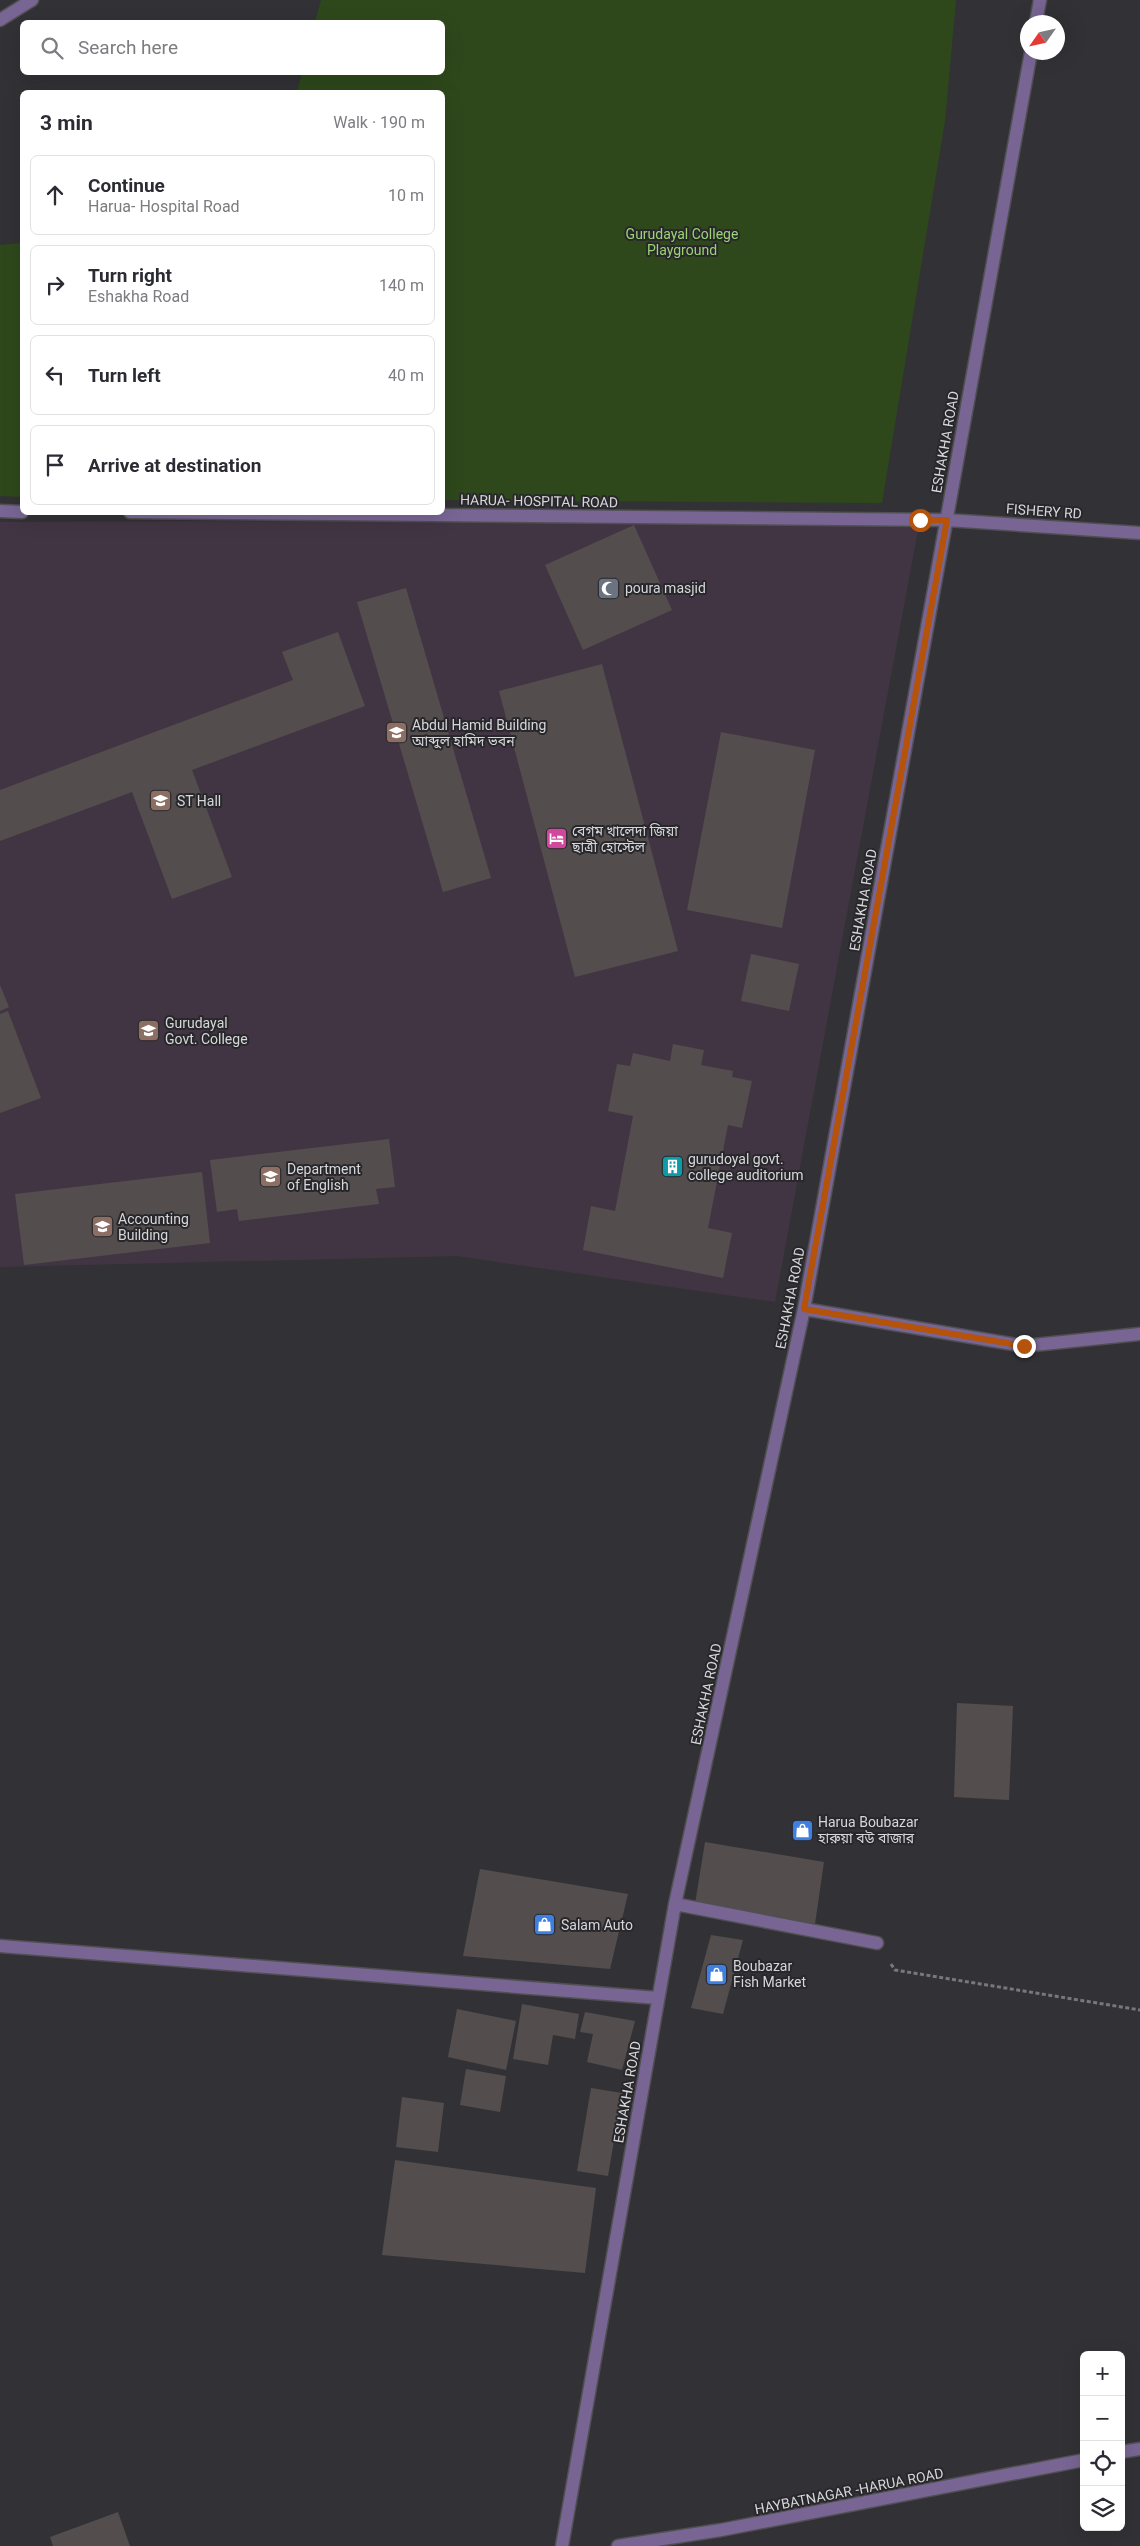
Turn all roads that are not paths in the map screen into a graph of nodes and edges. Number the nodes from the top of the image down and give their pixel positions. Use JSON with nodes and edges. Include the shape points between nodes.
{"nodes":[{"id":1,"x":32,"y":0,"type":"edge"},
{"id":2,"x":1040,"y":0,"type":"edge"},
{"id":3,"x":1037,"y":15,"type":"edge"},
{"id":4,"x":0,"y":20,"type":"edge"},
{"id":5,"x":1030,"y":60,"type":"edge"},
{"id":6,"x":0,"y":511,"type":"edge"},
{"id":7,"x":20,"y":512,"type":"edge"},
{"id":8,"x":436,"y":515,"type":"edge"},
{"id":9,"x":947,"y":520,"type":"junction"},
{"id":10,"x":1140,"y":533,"type":"edge"},
{"id":11,"x":804,"y":1309,"type":"junction"},
{"id":12,"x":1140,"y":1334,"type":"edge"},
{"id":13,"x":675,"y":1904,"type":"junction"},
{"id":14,"x":877,"y":1943,"type":"road end"},
{"id":15,"x":0,"y":1946,"type":"edge"},
{"id":16,"x":658,"y":1998,"type":"junction"},
{"id":17,"x":1140,"y":2449,"type":"edge"},
{"id":18,"x":1125,"y":2451,"type":"edge"},
{"id":19,"x":1080,"y":2461,"type":"edge"},
{"id":20,"x":562,"y":2546,"type":"edge"},
{"id":21,"x":618,"y":2546,"type":"edge"}],
"edges":[{"from":1,"to":4,"type":"street"},
{"from":2,"to":3,"type":"street"},
{"from":5,"to":9,"type":"street","name":"ESHAKHA ROAD"},
{"from":6,"to":7,"type":"street"},
{"from":8,"to":9,"type":"street","name":"HARUA- HOSPITAL ROAD"},
{"from":9,"to":10,"type":"street","name":"FISHERY RD"},
{"from":9,"to":11,"type":"street","name":"ESHAKHA ROAD"},
{"from":11,"to":12,"type":"street","via":[[1024,1346]]},
{"from":11,"to":13,"type":"street","name":"ESHAKHA ROAD"},
{"from":13,"to":14,"type":"street"},
{"from":13,"to":16,"type":"street","name":"ESHAKHA ROAD"},
{"from":15,"to":16,"type":"street"},
{"from":16,"to":20,"type":"street","name":"ESHAKHA ROAD"},
{"from":17,"to":18,"type":"street"},
{"from":19,"to":21,"type":"street","name":"HAYBATNAGAR -HARUA ROAD","via":[[721,2530]]}]}
